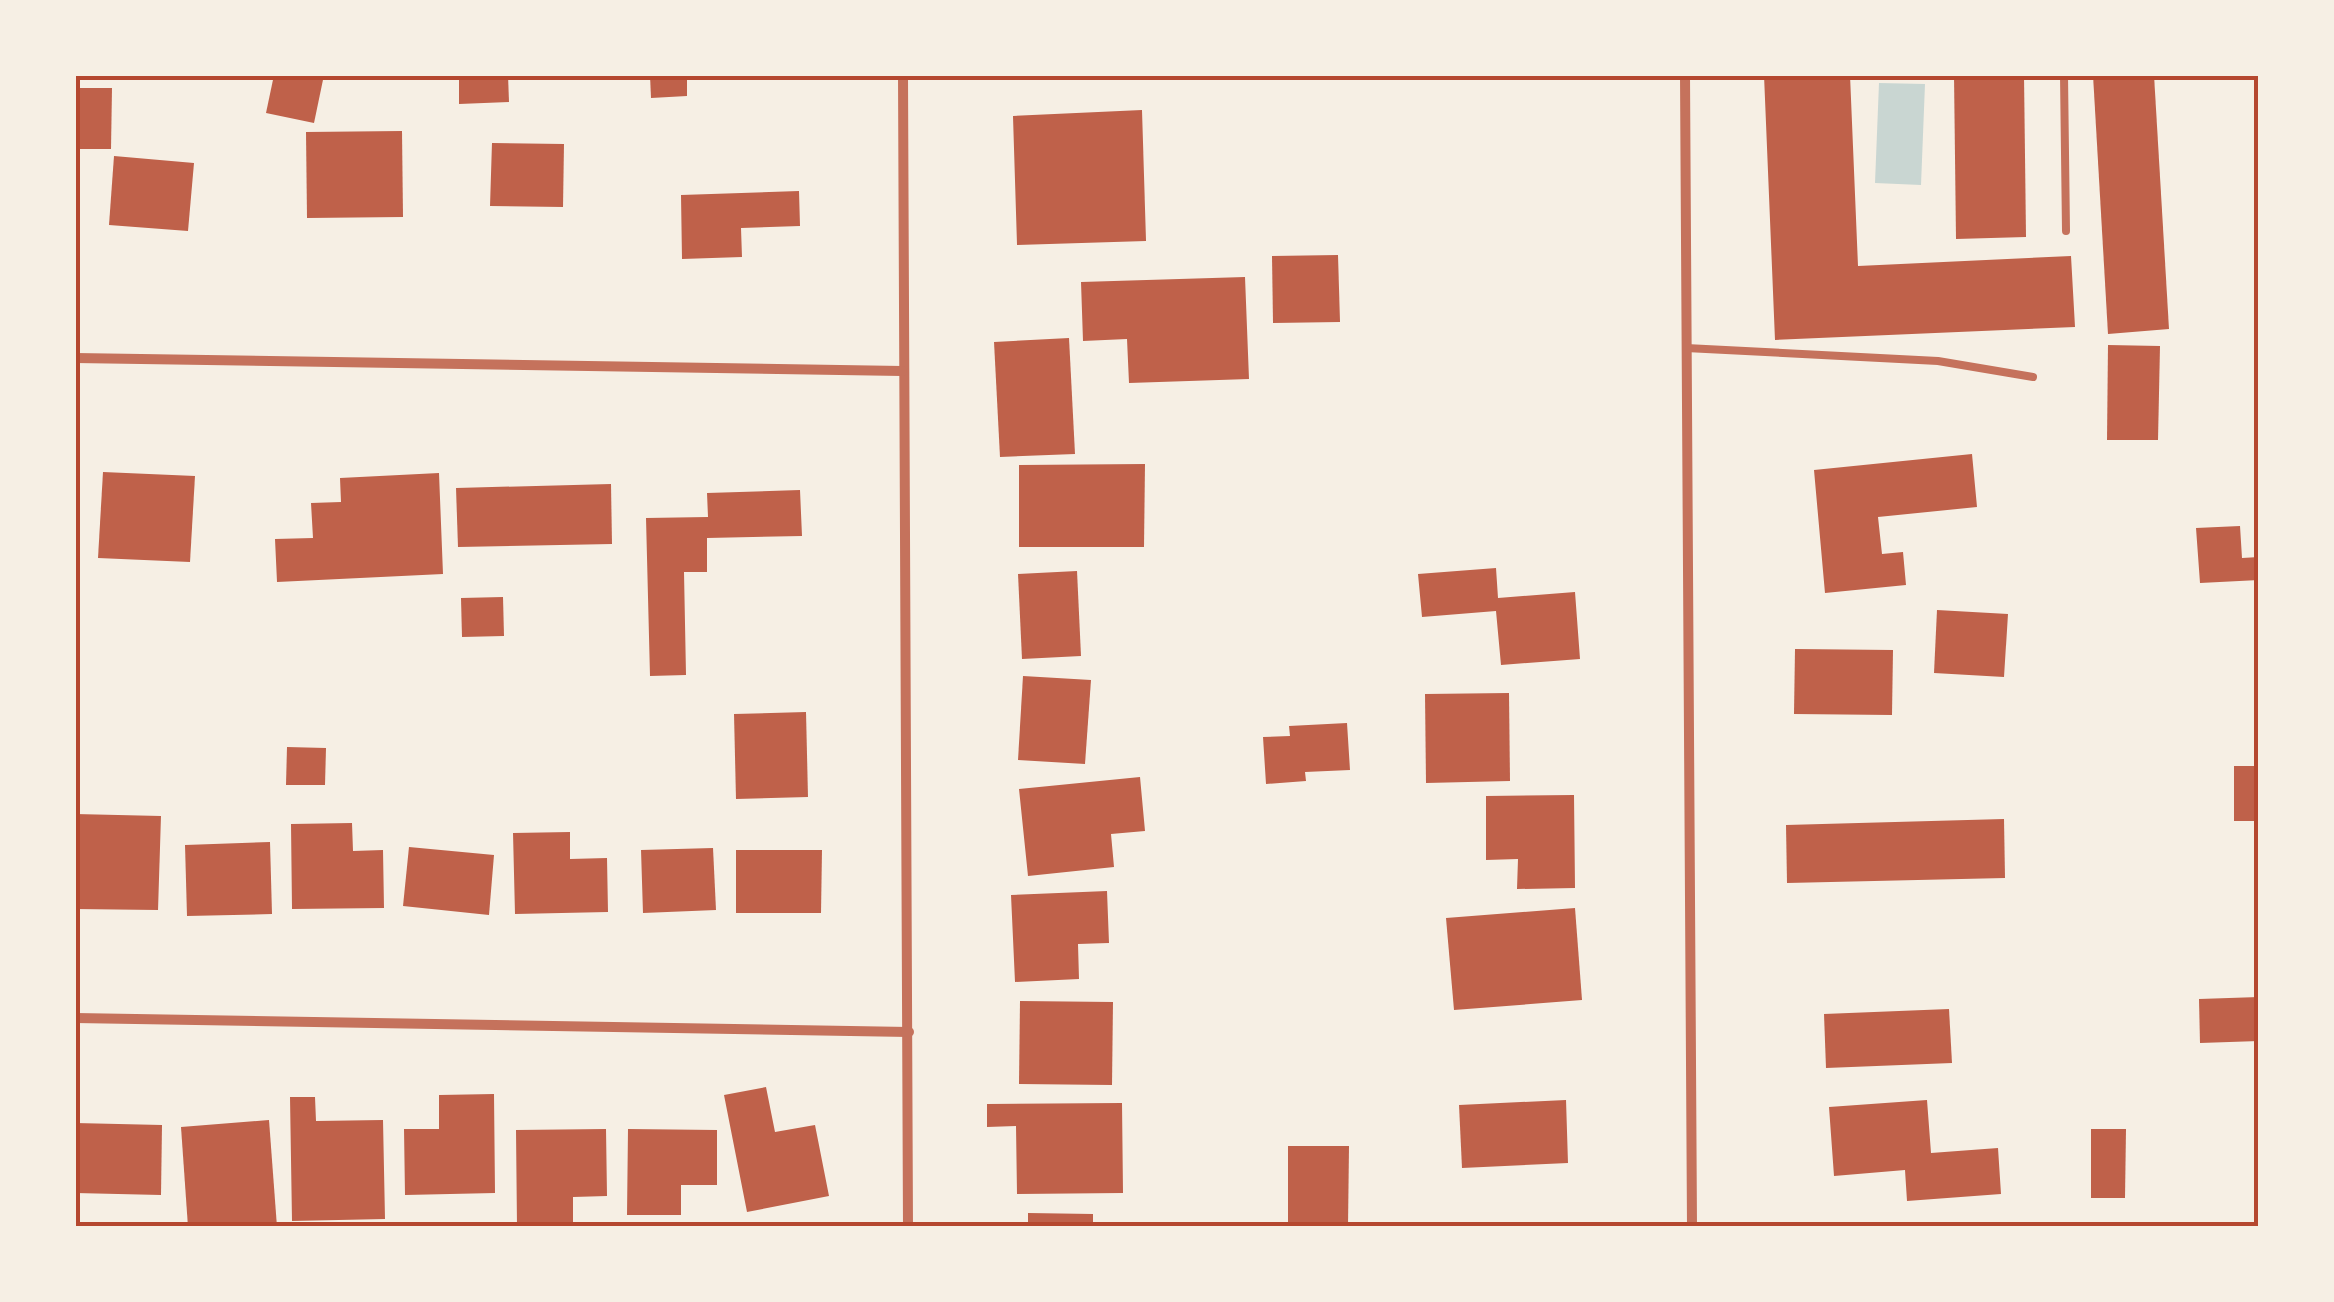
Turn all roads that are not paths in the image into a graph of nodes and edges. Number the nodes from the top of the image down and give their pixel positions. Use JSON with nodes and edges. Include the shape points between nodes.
{"nodes":[{"id":1,"x":903,"y":75,"type":"edge"},
{"id":2,"x":1685,"y":75,"type":"edge"},
{"id":3,"x":2064,"y":75,"type":"edge"},
{"id":4,"x":2066,"y":231,"type":"dead end"},
{"id":5,"x":1686,"y":348,"type":"junction"},
{"id":6,"x":75,"y":358,"type":"edge"},
{"id":7,"x":902,"y":371,"type":"junction"},
{"id":8,"x":2033,"y":378,"type":"dead end"},
{"id":9,"x":75,"y":1018,"type":"edge"},
{"id":10,"x":909,"y":1032,"type":"junction"},
{"id":11,"x":908,"y":1227,"type":"edge"},
{"id":12,"x":1692,"y":1227,"type":"edge"}],
"edges":[{"from":1,"to":7,"type":"street"},
{"from":2,"to":5,"type":"street"},
{"from":3,"to":4,"type":"lane"},
{"from":5,"to":8,"type":"lane","via":[[1938,361]]},
{"from":5,"to":12,"type":"street"},
{"from":6,"to":7,"type":"street"},
{"from":7,"to":10,"type":"street"},
{"from":9,"to":10,"type":"street"},
{"from":10,"to":11,"type":"street"}]}
